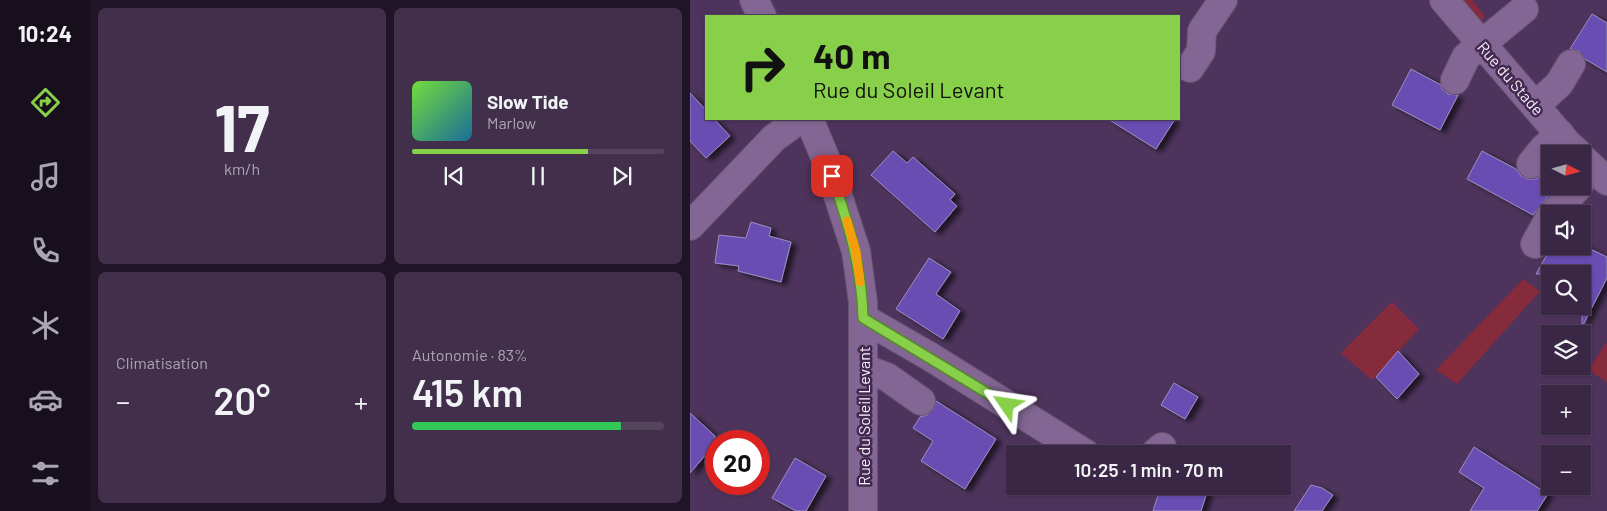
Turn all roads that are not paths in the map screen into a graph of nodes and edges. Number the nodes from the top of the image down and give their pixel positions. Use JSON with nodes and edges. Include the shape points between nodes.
{"nodes":[{"id":1,"x":754,"y":0,"type":"edge"},
{"id":2,"x":1223,"y":0,"type":"edge"},
{"id":3,"x":1444,"y":0,"type":"edge"},
{"id":4,"x":1524,"y":9,"type":"dead end"},
{"id":5,"x":762,"y":15,"type":"edge"},
{"id":6,"x":1481,"y":43,"type":"junction"},
{"id":7,"x":1571,"y":64,"type":"dead end"},
{"id":8,"x":1190,"y":68,"type":"dead end"},
{"id":9,"x":1454,"y":80,"type":"dead end"},
{"id":10,"x":1535,"y":106,"type":"junction"},
{"id":11,"x":799,"y":120,"type":"edge"},
{"id":12,"x":809,"y":120,"type":"edge"},
{"id":13,"x":1560,"y":134,"type":"junction"},
{"id":14,"x":1568,"y":145,"type":"edge"},
{"id":15,"x":1531,"y":164,"type":"dead end"},
{"id":16,"x":1569,"y":195,"type":"edge"},
{"id":17,"x":1560,"y":205,"type":"edge"},
{"id":18,"x":690,"y":226,"type":"edge"},
{"id":19,"x":1541,"y":233,"type":"edge"},
{"id":20,"x":1535,"y":244,"type":"dead end"},
{"id":21,"x":863,"y":318,"type":"junction"},
{"id":22,"x":863,"y":368,"type":"junction"},
{"id":23,"x":921,"y":400,"type":"dead end"},
{"id":24,"x":1072,"y":445,"type":"edge"},
{"id":25,"x":863,"y":511,"type":"edge"}],
"edges":[{"from":1,"to":5,"type":"street"},
{"from":2,"to":8,"type":"street","via":[[1202,31],[1201,51]]},
{"from":3,"to":6,"type":"street","name":"Rue du Stade"},
{"from":4,"to":6,"type":"street"},
{"from":6,"to":9,"type":"street","via":[[1466,57]]},
{"from":6,"to":10,"type":"street","name":"Rue du Stade"},
{"from":7,"to":10,"type":"street","via":[[1559,84]]},
{"from":10,"to":13,"type":"street","name":"Rue du Stade"},
{"from":11,"to":18,"type":"street","via":[[774,138]]},
{"from":12,"to":21,"type":"street","name":"Rue du Soleil Levant","via":[[856,251]]},
{"from":13,"to":14,"type":"street","name":"Rue du Stade"},
{"from":13,"to":15,"type":"street"},
{"from":16,"to":17,"type":"street"},
{"from":19,"to":20,"type":"street"},
{"from":21,"to":22,"type":"street","name":"Rue du Soleil Levant"},
{"from":21,"to":24,"type":"street"},
{"from":22,"to":23,"type":"street","via":[[887,377]]},
{"from":22,"to":25,"type":"street","name":"Rue du Soleil Levant"}]}
